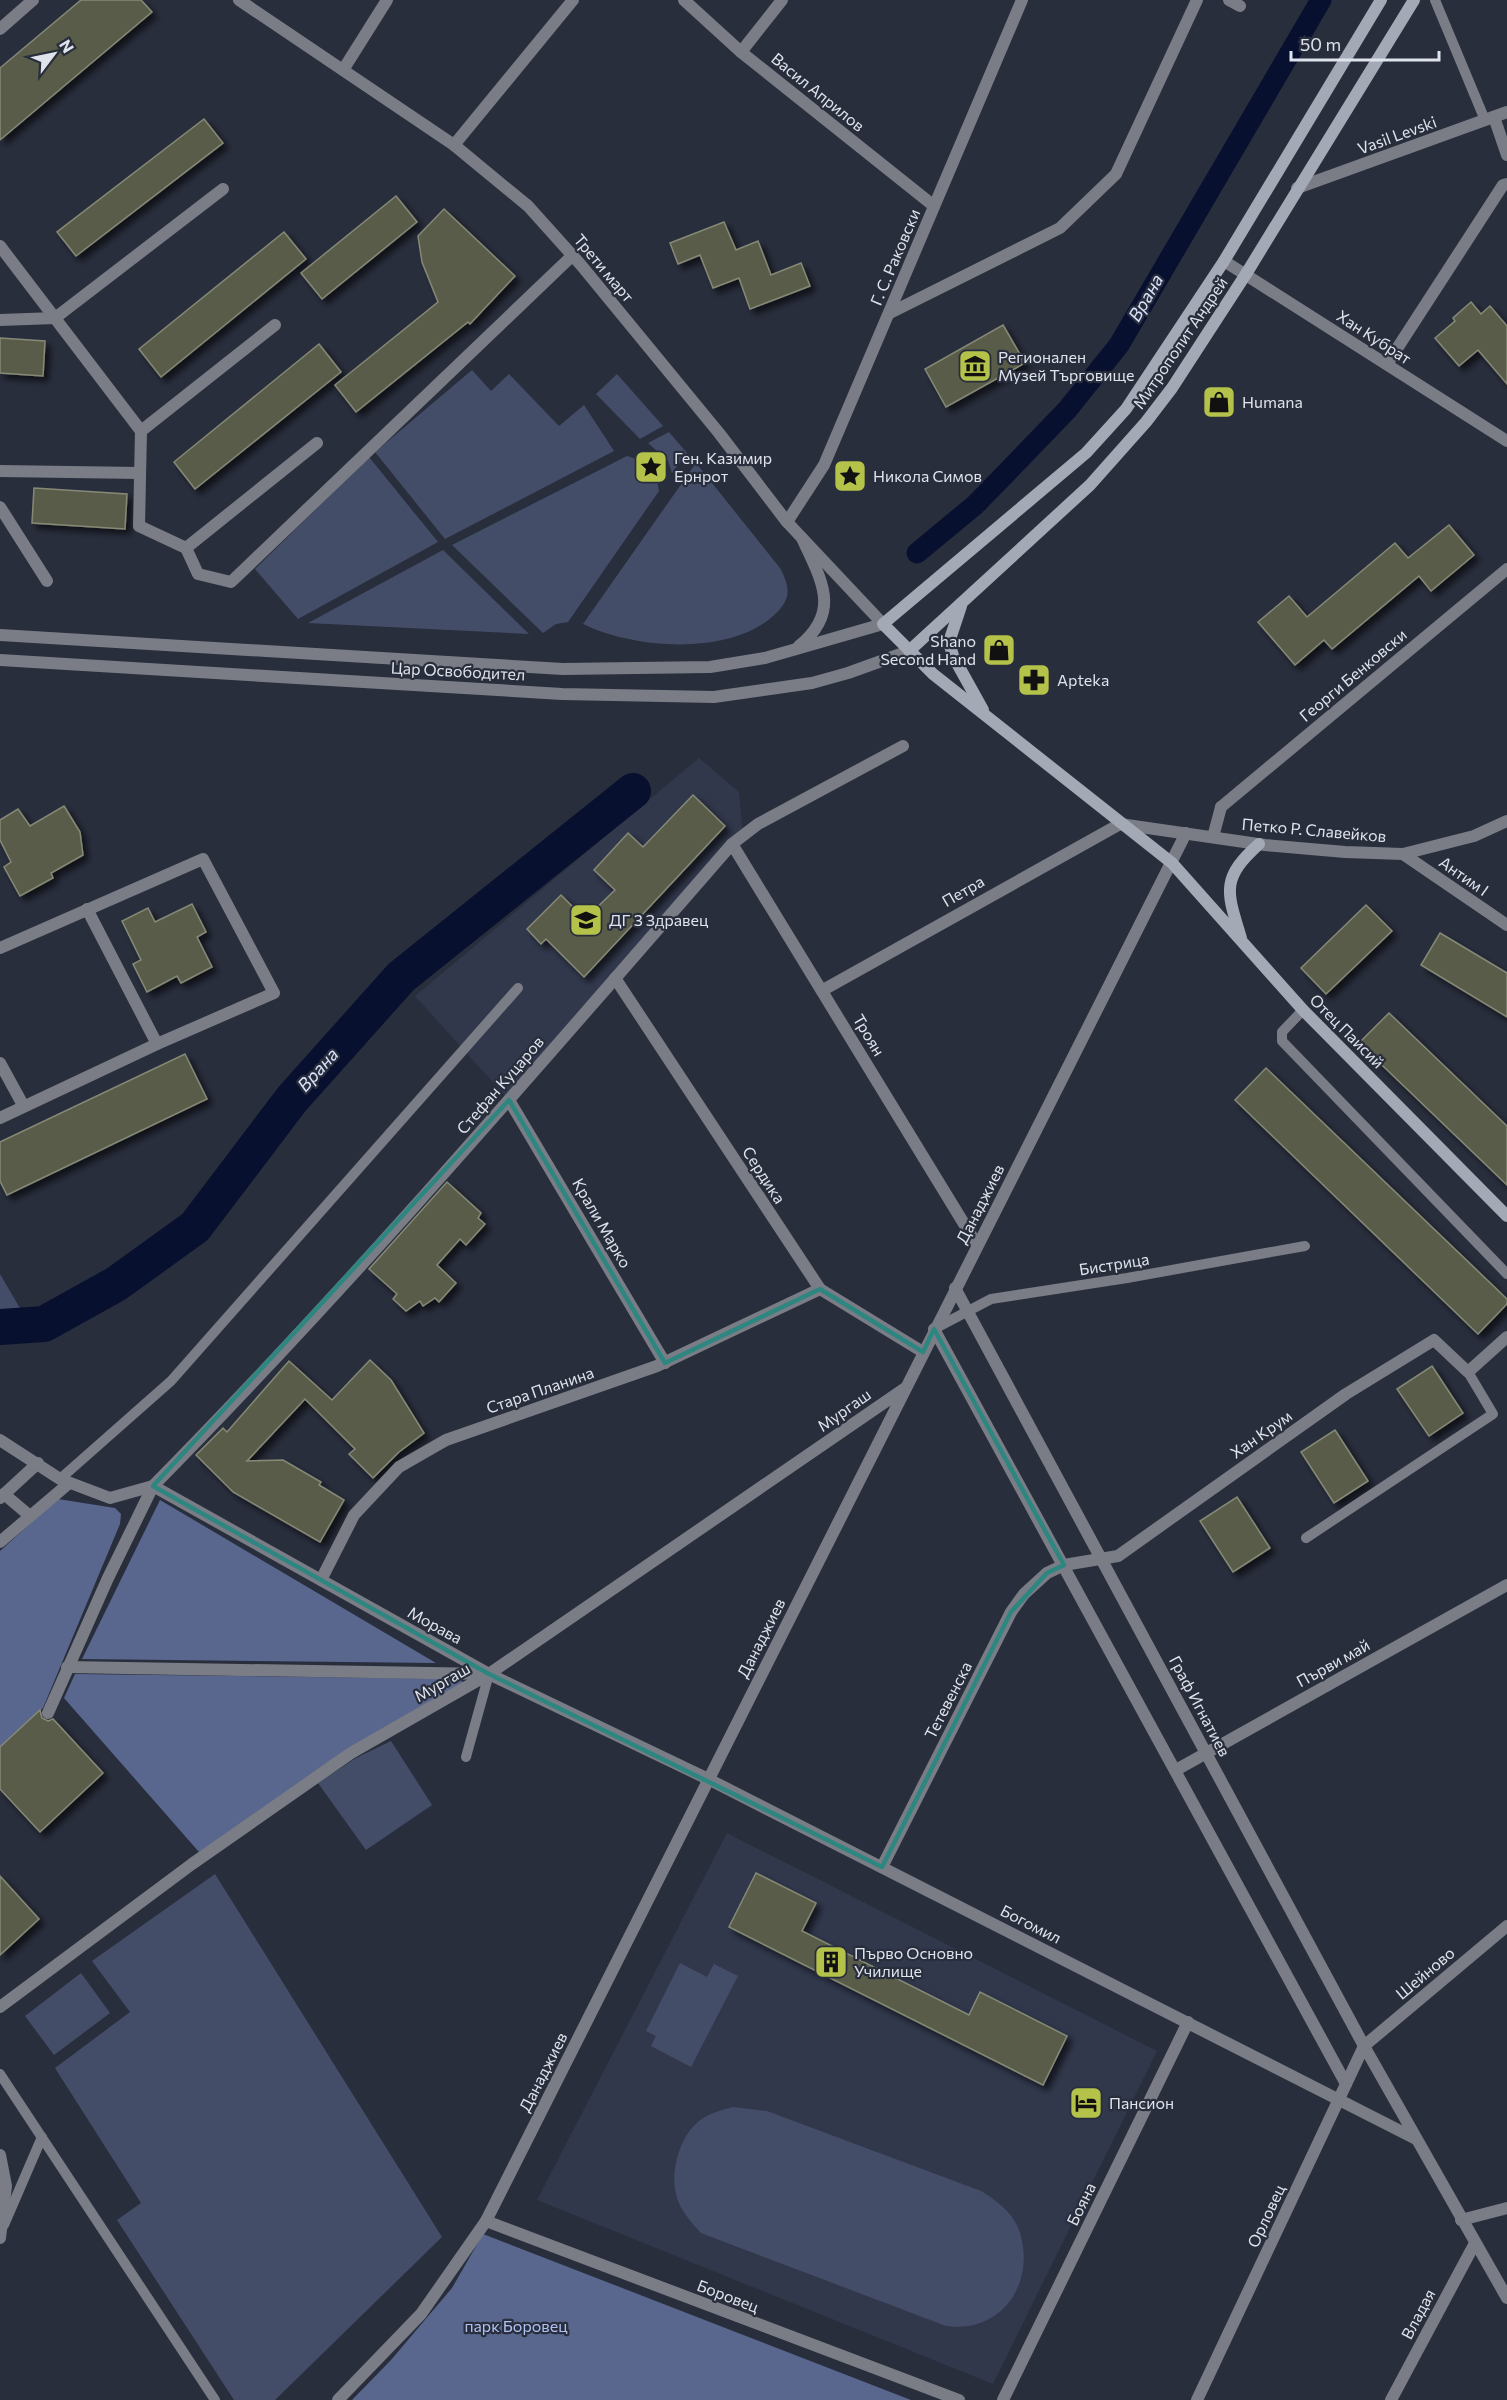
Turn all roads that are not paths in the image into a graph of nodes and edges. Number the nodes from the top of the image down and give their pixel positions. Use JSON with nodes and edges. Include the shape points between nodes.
{"nodes":[{"id":1,"x":33,"y":0,"type":"edge"},
{"id":2,"x":239,"y":0,"type":"edge"},
{"id":3,"x":387,"y":0,"type":"edge"},
{"id":4,"x":573,"y":0,"type":"edge"},
{"id":5,"x":684,"y":0,"type":"edge"},
{"id":6,"x":782,"y":0,"type":"edge"},
{"id":7,"x":1022,"y":0,"type":"edge"},
{"id":8,"x":1197,"y":0,"type":"edge"},
{"id":9,"x":1381,"y":0,"type":"edge"},
{"id":10,"x":1414,"y":0,"type":"edge"},
{"id":11,"x":1435,"y":0,"type":"edge"},
{"id":12,"x":0,"y":29,"type":"edge"},
{"id":13,"x":741,"y":52,"type":"junction"},
{"id":14,"x":343,"y":70,"type":"junction"},
{"id":15,"x":1507,"y":112,"type":"edge"},
{"id":16,"x":1490,"y":119,"type":"junction"},
{"id":17,"x":454,"y":145,"type":"junction"},
{"id":18,"x":1507,"y":155,"type":"edge"},
{"id":19,"x":1507,"y":184,"type":"edge"},
{"id":20,"x":1298,"y":188,"type":"junction"},
{"id":21,"x":223,"y":189,"type":"dead end"},
{"id":22,"x":934,"y":206,"type":"junction"},
{"id":23,"x":0,"y":246,"type":"edge"},
{"id":24,"x":573,"y":255,"type":"junction"},
{"id":25,"x":1224,"y":261,"type":"junction"},
{"id":26,"x":1245,"y":274,"type":"junction"},
{"id":27,"x":890,"y":313,"type":"junction"},
{"id":28,"x":55,"y":318,"type":"junction"},
{"id":29,"x":0,"y":320,"type":"edge"},
{"id":30,"x":275,"y":325,"type":"dead end"},
{"id":31,"x":1387,"y":364,"type":"junction"},
{"id":32,"x":141,"y":431,"type":"junction"},
{"id":33,"x":1507,"y":441,"type":"edge"},
{"id":34,"x":317,"y":443,"type":"dead end"},
{"id":35,"x":0,"y":471,"type":"edge"},
{"id":36,"x":140,"y":473,"type":"junction"},
{"id":37,"x":0,"y":507,"type":"edge"},
{"id":38,"x":787,"y":522,"type":"junction"},
{"id":39,"x":802,"y":538,"type":"junction"},
{"id":40,"x":186,"y":548,"type":"junction"},
{"id":41,"x":1507,"y":569,"type":"edge"},
{"id":42,"x":47,"y":581,"type":"dead end"},
{"id":43,"x":962,"y":603,"type":"junction"},
{"id":44,"x":883,"y":624,"type":"junction"},
{"id":45,"x":0,"y":635,"type":"edge"},
{"id":46,"x":797,"y":649,"type":"junction"},
{"id":47,"x":909,"y":651,"type":"junction"},
{"id":48,"x":0,"y":660,"type":"edge"},
{"id":49,"x":986,"y":717,"type":"junction"},
{"id":50,"x":903,"y":746,"type":"dead end"},
{"id":51,"x":1507,"y":821,"type":"edge"},
{"id":52,"x":1120,"y":824,"type":"junction"},
{"id":53,"x":1186,"y":832,"type":"junction"},
{"id":54,"x":1213,"y":837,"type":"junction"},
{"id":55,"x":732,"y":843,"type":"junction"},
{"id":56,"x":1259,"y":844,"type":"junction"},
{"id":57,"x":1403,"y":854,"type":"junction"},
{"id":58,"x":1172,"y":863,"type":"junction"},
{"id":59,"x":87,"y":909,"type":"junction"},
{"id":60,"x":1507,"y":925,"type":"edge"},
{"id":61,"x":1242,"y":942,"type":"junction"},
{"id":62,"x":0,"y":948,"type":"edge"},
{"id":63,"x":615,"y":978,"type":"junction"},
{"id":64,"x":518,"y":988,"type":"dead end"},
{"id":65,"x":823,"y":990,"type":"junction"},
{"id":66,"x":1303,"y":1010,"type":"junction"},
{"id":67,"x":157,"y":1044,"type":"junction"},
{"id":68,"x":0,"y":1063,"type":"edge"},
{"id":69,"x":509,"y":1100,"type":"junction"},
{"id":70,"x":23,"y":1105,"type":"junction"},
{"id":71,"x":0,"y":1118,"type":"edge"},
{"id":72,"x":1507,"y":1216,"type":"edge"},
{"id":73,"x":977,"y":1245,"type":"junction"},
{"id":74,"x":1305,"y":1246,"type":"dead end"},
{"id":75,"x":1507,"y":1274,"type":"edge"},
{"id":76,"x":955,"y":1288,"type":"junction"},
{"id":77,"x":820,"y":1290,"type":"junction"},
{"id":78,"x":967,"y":1311,"type":"junction"},
{"id":79,"x":934,"y":1329,"type":"junction"},
{"id":80,"x":1507,"y":1337,"type":"edge"},
{"id":81,"x":923,"y":1352,"type":"junction"},
{"id":82,"x":665,"y":1363,"type":"junction"},
{"id":83,"x":1468,"y":1372,"type":"junction"},
{"id":84,"x":904,"y":1389,"type":"junction"},
{"id":85,"x":0,"y":1440,"type":"edge"},
{"id":86,"x":38,"y":1463,"type":"junction"},
{"id":87,"x":64,"y":1481,"type":"junction"},
{"id":88,"x":153,"y":1486,"type":"junction"},
{"id":89,"x":2,"y":1496,"type":"edge"},
{"id":90,"x":30,"y":1516,"type":"junction"},
{"id":91,"x":1306,"y":1538,"type":"dead end"},
{"id":92,"x":0,"y":1542,"type":"edge"},
{"id":93,"x":1101,"y":1557,"type":"junction"},
{"id":94,"x":1064,"y":1565,"type":"junction"},
{"id":95,"x":321,"y":1580,"type":"junction"},
{"id":96,"x":1507,"y":1585,"type":"edge"},
{"id":97,"x":67,"y":1667,"type":"junction"},
{"id":98,"x":489,"y":1674,"type":"junction"},
{"id":99,"x":48,"y":1713,"type":"dead end"},
{"id":100,"x":1206,"y":1753,"type":"junction"},
{"id":101,"x":466,"y":1757,"type":"dead end"},
{"id":102,"x":1176,"y":1770,"type":"junction"},
{"id":103,"x":708,"y":1779,"type":"junction"},
{"id":104,"x":882,"y":1867,"type":"junction"},
{"id":105,"x":1507,"y":1926,"type":"edge"},
{"id":106,"x":0,"y":2007,"type":"edge"},
{"id":107,"x":1188,"y":2022,"type":"junction"},
{"id":108,"x":1364,"y":2046,"type":"junction"},
{"id":109,"x":0,"y":2074,"type":"edge"},
{"id":110,"x":1346,"y":2084,"type":"junction"},
{"id":111,"x":1340,"y":2098,"type":"junction"},
{"id":112,"x":42,"y":2137,"type":"junction"},
{"id":113,"x":1416,"y":2139,"type":"junction"},
{"id":114,"x":0,"y":2155,"type":"edge"},
{"id":115,"x":1507,"y":2208,"type":"edge"},
{"id":116,"x":1461,"y":2220,"type":"junction"},
{"id":117,"x":486,"y":2221,"type":"junction"},
{"id":118,"x":1,"y":2233,"type":"edge"},
{"id":119,"x":1475,"y":2243,"type":"junction"},
{"id":120,"x":1507,"y":2298,"type":"edge"},
{"id":121,"x":215,"y":2400,"type":"edge"},
{"id":122,"x":339,"y":2400,"type":"edge"},
{"id":123,"x":959,"y":2400,"type":"edge"},
{"id":124,"x":1003,"y":2400,"type":"edge"},
{"id":125,"x":1197,"y":2400,"type":"edge"},
{"id":126,"x":1391,"y":2400,"type":"edge"}],
"edges":[{"from":1,"to":12,"type":"street"},
{"from":2,"to":14,"type":"street","name":"Трети март"},
{"from":3,"to":14,"type":"street"},
{"from":4,"to":17,"type":"street"},
{"from":5,"to":13,"type":"street","name":"Васил Априлов"},
{"from":6,"to":13,"type":"street"},
{"from":7,"to":22,"type":"street","name":"Г. С. Раковски"},
{"from":8,"to":27,"type":"street","via":[[1116,174],[1060,228]]},
{"from":9,"to":25,"type":"main road","name":"Митрополит Андрей"},
{"from":10,"to":20,"type":"main road","name":"Митрополит Андрей"},
{"from":11,"to":16,"type":"lane"},
{"from":13,"to":22,"type":"street","name":"Васил Априлов"},
{"from":14,"to":17,"type":"street","name":"Трети март"},
{"from":15,"to":16,"type":"street","name":"Vasil Levski"},
{"from":16,"to":18,"type":"street"},
{"from":16,"to":20,"type":"street","name":"Vasil Levski"},
{"from":17,"to":24,"type":"street","name":"Трети март","via":[[528,206]]},
{"from":19,"to":31,"type":"street"},
{"from":20,"to":26,"type":"main road","name":"Митрополит Андрей"},
{"from":21,"to":28,"type":"street"},
{"from":22,"to":27,"type":"street","name":"Г. С. Раковски"},
{"from":23,"to":28,"type":"street"},
{"from":24,"to":38,"type":"street","name":"Трети март"},
{"from":24,"to":40,"type":"street","via":[[231,582],[198,574]]},
{"from":25,"to":26,"type":"street","name":"Хан Кубрат"},
{"from":25,"to":44,"type":"main road","name":"Митрополит Андрей","via":[[1144,384],[1107,432]]},
{"from":26,"to":31,"type":"street","name":"Хан Кубрат"},
{"from":26,"to":43,"type":"main road","name":"Митрополит Андрей","via":[[1172,388],[1117,456]]},
{"from":27,"to":38,"type":"street","name":"Г. С. Раковски","via":[[824,465]]},
{"from":28,"to":29,"type":"street"},
{"from":28,"to":32,"type":"street"},
{"from":30,"to":32,"type":"street"},
{"from":31,"to":33,"type":"street","name":"Хан Кубрат"},
{"from":32,"to":36,"type":"street"},
{"from":34,"to":40,"type":"street"},
{"from":35,"to":36,"type":"street"},
{"from":36,"to":40,"type":"street","via":[[139,526]]},
{"from":37,"to":42,"type":"street"},
{"from":38,"to":39,"type":"street","name":"Трети март"},
{"from":39,"to":44,"type":"street","name":"Трети март"},
{"from":39,"to":46,"type":"street","via":[[825,599],[820,625]]},
{"from":41,"to":54,"type":"street","name":"Георги Бенковски","via":[[1221,807]]},
{"from":43,"to":47,"type":"main road","name":"Митрополит Андрей"},
{"from":43,"to":49,"type":"main road","via":[[949,642]]},
{"from":44,"to":46,"type":"street","name":"Цар Освободител"},
{"from":44,"to":47,"type":"main road"},
{"from":45,"to":46,"type":"street","name":"Цар Освободител","via":[[563,669],[710,667]]},
{"from":47,"to":48,"type":"street","name":"Цар Освободител","via":[[812,683],[714,697],[562,694]]},
{"from":47,"to":49,"type":"main road"},
{"from":49,"to":52,"type":"main road"},
{"from":50,"to":55,"type":"street","name":"Стефан Куцаров","via":[[758,824]]},
{"from":51,"to":57,"type":"street","name":"Петко Р. Славейков","via":[[1474,836]]},
{"from":52,"to":53,"type":"street","name":"Петко Р. Славейков"},
{"from":52,"to":58,"type":"main road"},
{"from":52,"to":65,"type":"street","name":"Петра"},
{"from":53,"to":54,"type":"street","name":"Петко Р. Славейков"},
{"from":53,"to":58,"type":"street"},
{"from":54,"to":56,"type":"street","name":"Петко Р. Славейков"},
{"from":55,"to":63,"type":"street","name":"Стефан Куцаров"},
{"from":55,"to":65,"type":"street","name":"Троян"},
{"from":56,"to":57,"type":"street","name":"Петко Р. Славейков"},
{"from":56,"to":61,"type":"main road","via":[[1238,863],[1231,880],[1230,901]]},
{"from":57,"to":60,"type":"street","name":"Антим I"},
{"from":58,"to":61,"type":"main road","name":"Отец Паисий"},
{"from":58,"to":73,"type":"street","name":"Данаджиев"},
{"from":59,"to":62,"type":"street"},
{"from":59,"to":67,"type":"street"},
{"from":59,"to":67,"type":"street","via":[[203,859],[274,993]]},
{"from":61,"to":66,"type":"main road","name":"Отец Паисий"},
{"from":63,"to":69,"type":"street","name":"Стефан Куцаров"},
{"from":63,"to":77,"type":"street","name":"Сердика"},
{"from":64,"to":87,"type":"lane","via":[[171,1381]]},
{"from":65,"to":73,"type":"street","name":"Троян"},
{"from":66,"to":72,"type":"main road","name":"Отец Паисий"},
{"from":66,"to":75,"type":"lane","via":[[1282,1032],[1281,1041]]},
{"from":67,"to":70,"type":"street"},
{"from":68,"to":70,"type":"street"},
{"from":69,"to":82,"type":"street","name":"Крали Марко"},
{"from":69,"to":88,"type":"street","name":"Стефан Куцаров","via":[[235,1404]]},
{"from":70,"to":71,"type":"street"},
{"from":73,"to":76,"type":"street","name":"Данаджиев"},
{"from":74,"to":78,"type":"lane","name":"Бистрица","via":[[991,1299]]},
{"from":76,"to":78,"type":"street","name":"Граф Игнатиев"},
{"from":76,"to":79,"type":"street","name":"Данаджиев"},
{"from":77,"to":81,"type":"street","name":"Сердика"},
{"from":77,"to":82,"type":"street","name":"Стара Планина"},
{"from":78,"to":79,"type":"lane","name":"Бистрица"},
{"from":78,"to":93,"type":"street","name":"Граф Игнатиев"},
{"from":79,"to":81,"type":"street","name":"Данаджиев"},
{"from":79,"to":94,"type":"street"},
{"from":80,"to":83,"type":"street"},
{"from":81,"to":84,"type":"street","name":"Данаджиев"},
{"from":82,"to":95,"type":"street","name":"Стара Планина","via":[[446,1440],[399,1467],[354,1515]]},
{"from":83,"to":91,"type":"lane","via":[[1494,1414]]},
{"from":83,"to":93,"type":"street","name":"Хан Крум","via":[[1434,1340],[1346,1394],[1118,1556]]},
{"from":84,"to":98,"type":"street","name":"Мургаш"},
{"from":84,"to":103,"type":"street","name":"Данаджиев"},
{"from":85,"to":86,"type":"street"},
{"from":86,"to":87,"type":"street"},
{"from":86,"to":89,"type":"street"},
{"from":87,"to":88,"type":"street","via":[[110,1498]]},
{"from":87,"to":90,"type":"street"},
{"from":88,"to":95,"type":"street","name":"Морава"},
{"from":88,"to":97,"type":"street"},
{"from":89,"to":90,"type":"street"},
{"from":90,"to":92,"type":"street"},
{"from":93,"to":94,"type":"street","name":"Хан Крум"},
{"from":93,"to":100,"type":"street","name":"Граф Игнатиев"},
{"from":94,"to":102,"type":"street"},
{"from":94,"to":104,"type":"street","name":"Тетевенска","via":[[1047,1573],[1011,1612]]},
{"from":95,"to":98,"type":"street","name":"Морава"},
{"from":96,"to":100,"type":"street","name":"Първи май"},
{"from":97,"to":98,"type":"street"},
{"from":97,"to":99,"type":"street"},
{"from":98,"to":101,"type":"lane"},
{"from":98,"to":103,"type":"street","name":"Морава"},
{"from":98,"to":106,"type":"street","name":"Мургаш","via":[[351,1753],[192,1864]]},
{"from":100,"to":102,"type":"street","name":"Първи май"},
{"from":100,"to":108,"type":"street","name":"Граф Игнатиев"},
{"from":102,"to":110,"type":"street"},
{"from":103,"to":104,"type":"street","name":"Богомил"},
{"from":103,"to":117,"type":"street","name":"Данаджиев"},
{"from":104,"to":107,"type":"street","name":"Богомил"},
{"from":105,"to":108,"type":"street","name":"Шейново"},
{"from":107,"to":111,"type":"street","name":"Богомил"},
{"from":107,"to":124,"type":"street","name":"Бояна"},
{"from":108,"to":110,"type":"street","name":"Орловец"},
{"from":108,"to":113,"type":"street","name":"Граф Игнатиев"},
{"from":109,"to":112,"type":"lane"},
{"from":110,"to":111,"type":"street","name":"Орловец"},
{"from":111,"to":113,"type":"street"},
{"from":111,"to":125,"type":"street","name":"Орловец"},
{"from":112,"to":118,"type":"lane"},
{"from":112,"to":121,"type":"lane"},
{"from":113,"to":116,"type":"street","name":"Граф Игнатиев"},
{"from":114,"to":118,"type":"street","via":[[6,2186]]},
{"from":115,"to":116,"type":"street"},
{"from":116,"to":119,"type":"street","name":"Граф Игнатиев"},
{"from":117,"to":122,"type":"street","name":"Данаджиев","via":[[421,2314]]},
{"from":117,"to":123,"type":"street","name":"Боровец"},
{"from":119,"to":120,"type":"street","name":"Граф Игнатиев"},
{"from":119,"to":126,"type":"street","name":"Владая"}]}
